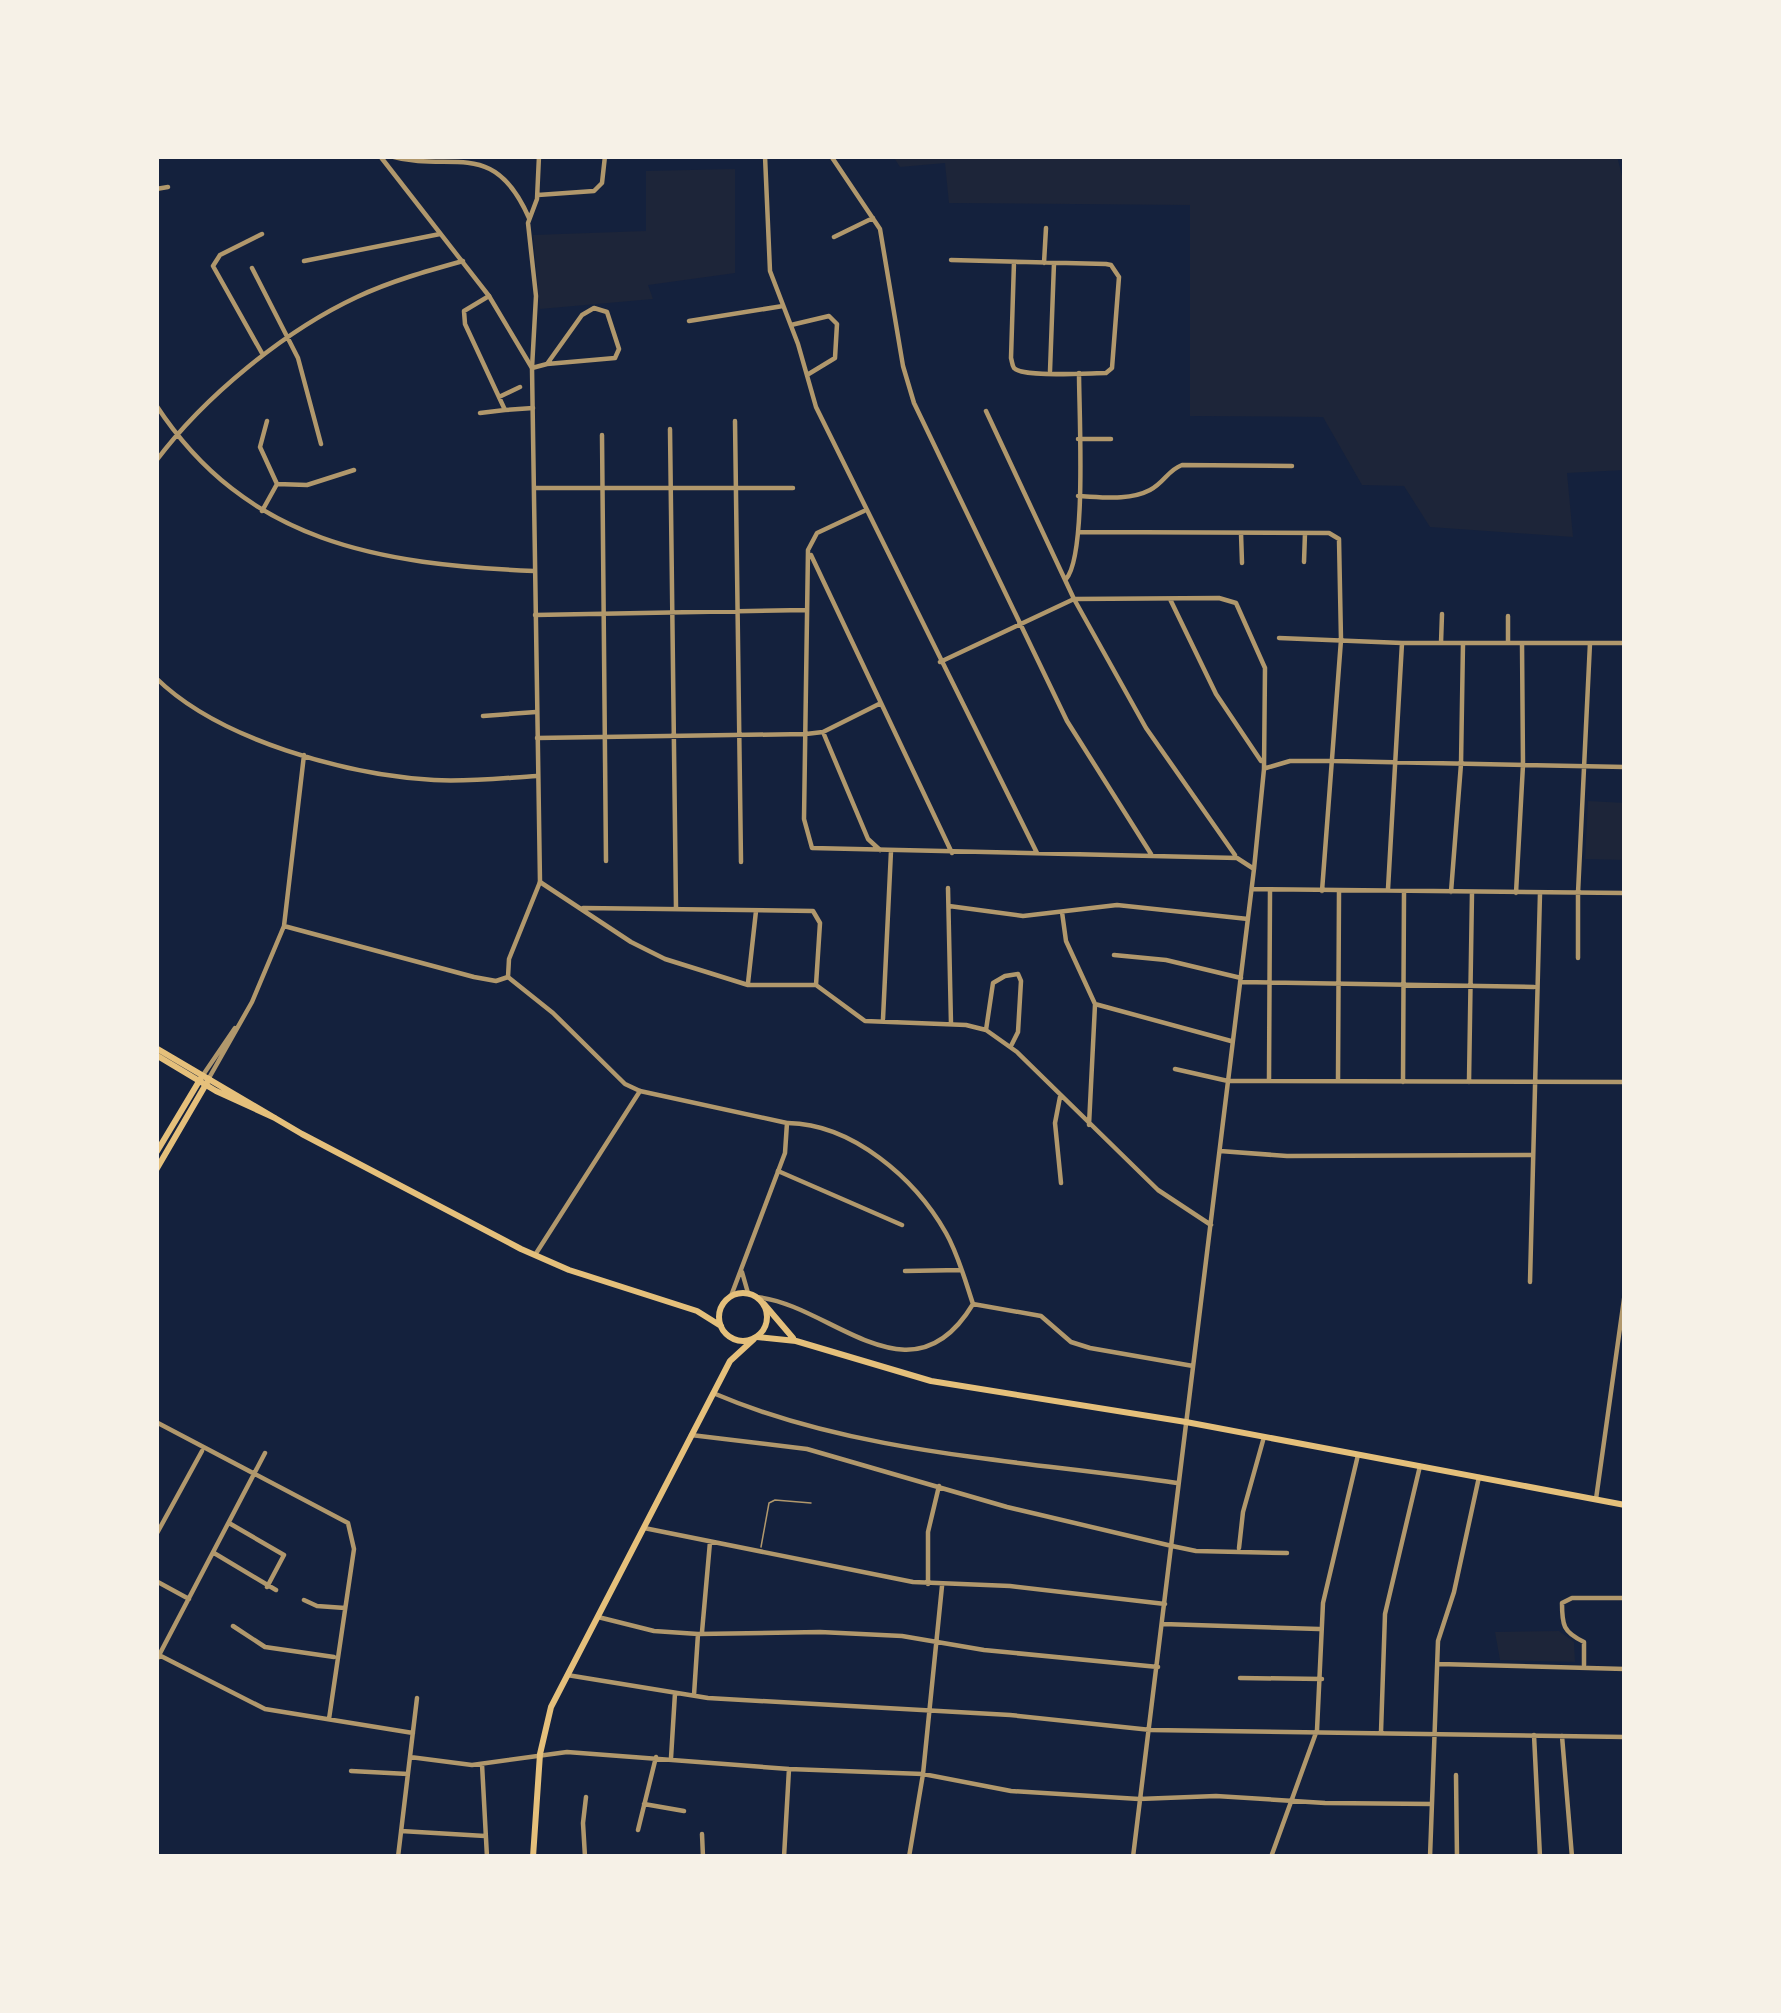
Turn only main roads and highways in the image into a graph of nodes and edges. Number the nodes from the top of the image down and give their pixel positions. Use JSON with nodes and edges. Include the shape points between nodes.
{"nodes":[{"id":1,"x":156,"y":1052,"type":"edge"},
{"id":2,"x":204,"y":1080,"type":"junction"},
{"id":3,"x":156,"y":1153,"type":"edge"},
{"id":4,"x":156,"y":1170,"type":"edge"},
{"id":5,"x":760,"y":1300,"type":"junction"},
{"id":6,"x":721,"y":1307,"type":"junction"},
{"id":7,"x":698,"y":1311,"type":"junction"},
{"id":8,"x":721,"y":1327,"type":"junction"},
{"id":9,"x":731,"y":1338,"type":"junction"},
{"id":10,"x":755,"y":1338,"type":"junction"},
{"id":11,"x":796,"y":1341,"type":"junction"},
{"id":12,"x":730,"y":1361,"type":"junction"},
{"id":13,"x":1625,"y":1505,"type":"edge"},
{"id":14,"x":532,"y":1857,"type":"edge"}],
"edges":[{"from":1,"to":2,"type":"main road"},
{"from":2,"to":3,"type":"main road"},
{"from":2,"to":4,"type":"main road"},
{"from":2,"to":7,"type":"main road","via":[[535,1255]]},
{"from":5,"to":6,"type":"main road","via":[[731,1296]]},
{"from":5,"to":10,"type":"main road","via":[[767,1320]]},
{"from":5,"to":11,"type":"main road"},
{"from":6,"to":7,"type":"main road"},
{"from":6,"to":8,"type":"main road"},
{"from":7,"to":8,"type":"main road"},
{"from":8,"to":9,"type":"main road"},
{"from":9,"to":10,"type":"main road"},
{"from":9,"to":12,"type":"main road"},
{"from":10,"to":11,"type":"main road"},
{"from":10,"to":12,"type":"main road"},
{"from":11,"to":13,"type":"main road","via":[[931,1381]]},
{"from":12,"to":14,"type":"main road","via":[[551,1707]]}]}
